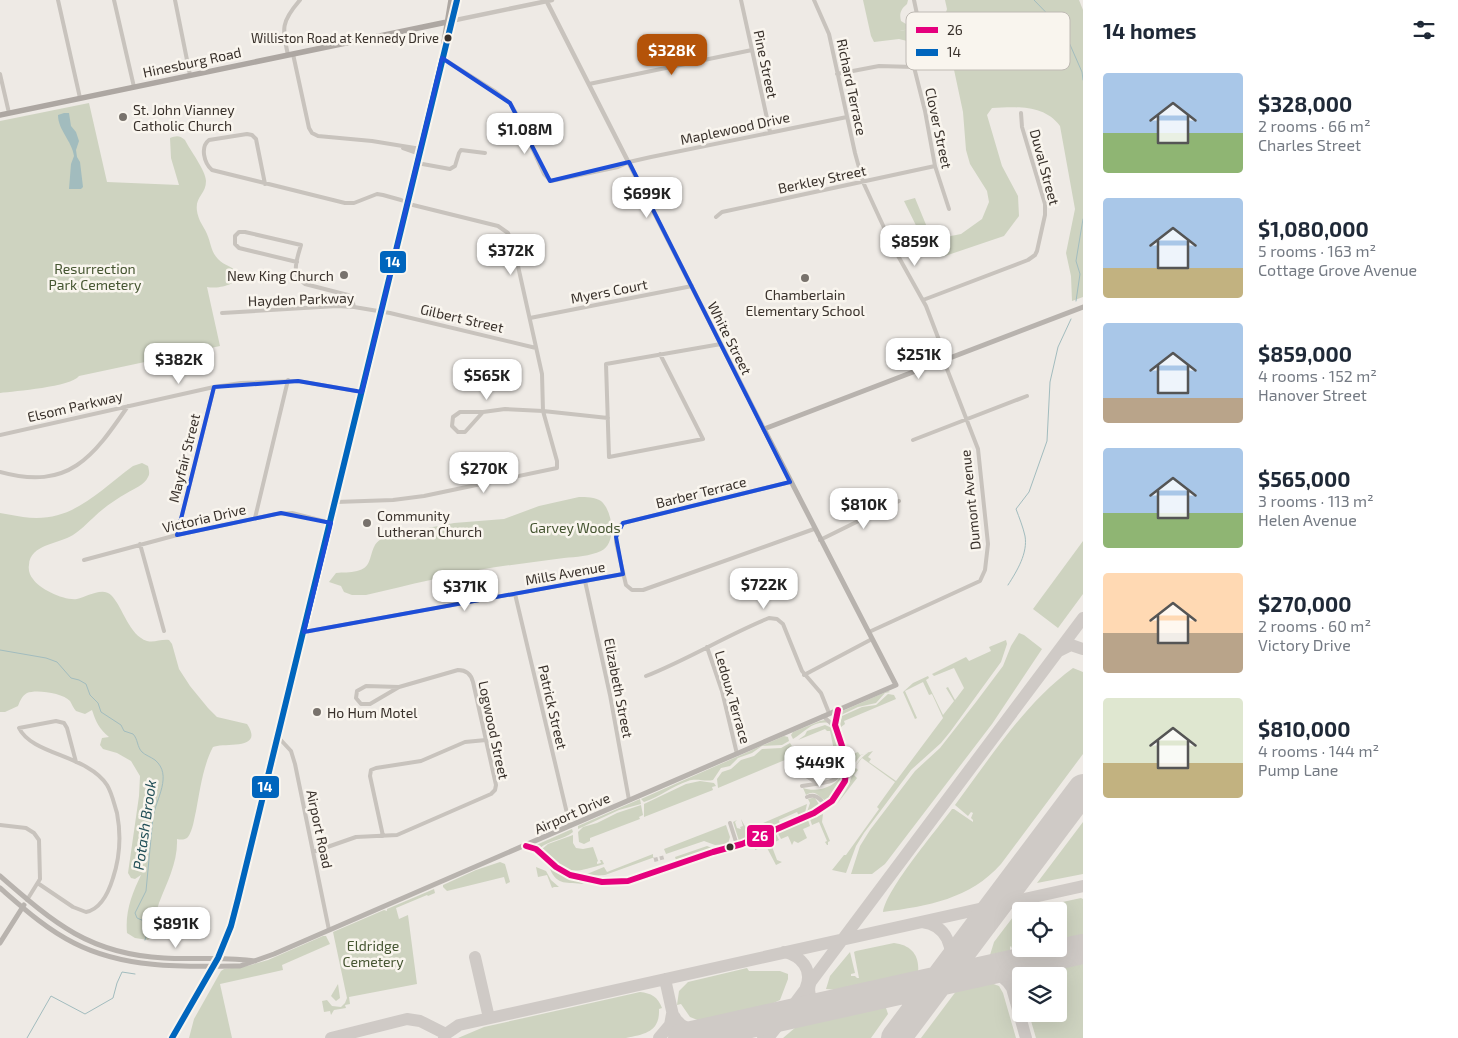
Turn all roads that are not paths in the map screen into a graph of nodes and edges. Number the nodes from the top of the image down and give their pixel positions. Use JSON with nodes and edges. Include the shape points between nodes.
{"nodes":[{"id":1,"x":58,"y":0,"type":"edge"},
{"id":2,"x":114,"y":0,"type":"edge"},
{"id":3,"x":175,"y":0,"type":"edge"},
{"id":4,"x":300,"y":0,"type":"edge"},
{"id":5,"x":451,"y":0,"type":"edge"},
{"id":6,"x":457,"y":0,"type":"edge"},
{"id":7,"x":548,"y":0,"type":"edge"},
{"id":8,"x":741,"y":0,"type":"edge"},
{"id":9,"x":814,"y":0,"type":"edge"},
{"id":10,"x":450,"y":21,"type":"junction"},
{"id":11,"x":752,"y":50,"type":"junction"},
{"id":12,"x":290,"y":55,"type":"junction"},
{"id":13,"x":442,"y":58,"type":"junction"},
{"id":14,"x":906,"y":67,"type":"edge"},
{"id":15,"x":915,"y":70,"type":"edge"},
{"id":16,"x":0,"y":74,"type":"edge"},
{"id":17,"x":838,"y":74,"type":"junction"},
{"id":18,"x":190,"y":75,"type":"junction"},
{"id":19,"x":589,"y":84,"type":"junction"},
{"id":20,"x":134,"y":87,"type":"junction"},
{"id":21,"x":80,"y":98,"type":"junction"},
{"id":22,"x":9,"y":113,"type":"junction"},
{"id":23,"x":1021,"y":113,"type":"dead end"},
{"id":24,"x":0,"y":115,"type":"edge"},
{"id":25,"x":847,"y":117,"type":"junction"},
{"id":26,"x":770,"y":132,"type":"junction"},
{"id":27,"x":420,"y":151,"type":"junction"},
{"id":28,"x":485,"y":153,"type":"dead end"},
{"id":29,"x":629,"y":162,"type":"junction"},
{"id":30,"x":417,"y":163,"type":"junction"},
{"id":31,"x":935,"y":166,"type":"junction"},
{"id":32,"x":863,"y":182,"type":"junction"},
{"id":33,"x":265,"y":184,"type":"junction"},
{"id":34,"x":408,"y":203,"type":"junction"},
{"id":35,"x":949,"y":209,"type":"dead end"},
{"id":36,"x":716,"y":217,"type":"dead end"},
{"id":37,"x":297,"y":262,"type":"junction"},
{"id":38,"x":692,"y":286,"type":"junction"},
{"id":39,"x":923,"y":300,"type":"junction"},
{"id":40,"x":354,"y":307,"type":"junction"},
{"id":41,"x":1083,"y":307,"type":"edge"},
{"id":42,"x":381,"y":311,"type":"junction"},
{"id":43,"x":222,"y":313,"type":"dead end"},
{"id":44,"x":530,"y":318,"type":"junction"},
{"id":45,"x":721,"y":344,"type":"junction"},
{"id":46,"x":536,"y":348,"type":"junction"},
{"id":47,"x":660,"y":354,"type":"junction"},
{"id":48,"x":945,"y":359,"type":"junction"},
{"id":49,"x":288,"y":380,"type":"junction"},
{"id":50,"x":214,"y":387,"type":"junction"},
{"id":51,"x":362,"y":392,"type":"junction"},
{"id":52,"x":1027,"y":396,"type":"dead end"},
{"id":53,"x":128,"y":406,"type":"junction"},
{"id":54,"x":543,"y":410,"type":"junction"},
{"id":55,"x":483,"y":412,"type":"junction"},
{"id":56,"x":608,"y":418,"type":"junction"},
{"id":57,"x":966,"y":419,"type":"junction"},
{"id":58,"x":764,"y":429,"type":"junction"},
{"id":59,"x":0,"y":435,"type":"edge"},
{"id":60,"x":913,"y":440,"type":"dead end"},
{"id":61,"x":0,"y":472,"type":"edge"},
{"id":62,"x":790,"y":482,"type":"junction"},
{"id":63,"x":899,"y":501,"type":"dead end"},
{"id":64,"x":336,"y":502,"type":"junction"},
{"id":65,"x":255,"y":518,"type":"junction"},
{"id":66,"x":330,"y":523,"type":"junction"},
{"id":67,"x":814,"y":529,"type":"junction"},
{"id":68,"x":177,"y":535,"type":"junction"},
{"id":69,"x":820,"y":540,"type":"junction"},
{"id":70,"x":140,"y":544,"type":"junction"},
{"id":71,"x":84,"y":560,"type":"dead end"},
{"id":72,"x":623,"y":574,"type":"junction"},
{"id":73,"x":585,"y":581,"type":"junction"},
{"id":74,"x":514,"y":594,"type":"junction"},
{"id":75,"x":164,"y":631,"type":"dead end"},
{"id":76,"x":304,"y":632,"type":"junction"},
{"id":77,"x":869,"y":632,"type":"junction"},
{"id":78,"x":872,"y":639,"type":"junction"},
{"id":79,"x":707,"y":647,"type":"junction"},
{"id":80,"x":804,"y":675,"type":"junction"},
{"id":81,"x":646,"y":676,"type":"dead end"},
{"id":82,"x":896,"y":685,"type":"joint"},
{"id":83,"x":399,"y":687,"type":"junction"},
{"id":84,"x":838,"y":710,"type":"junction"},
{"id":85,"x":829,"y":713,"type":"junction"},
{"id":86,"x":823,"y":716,"type":"junction"},
{"id":87,"x":837,"y":731,"type":"junction"},
{"id":88,"x":279,"y":738,"type":"junction"},
{"id":89,"x":486,"y":740,"type":"junction"},
{"id":90,"x":842,"y":742,"type":"junction"},
{"id":91,"x":737,"y":754,"type":"junction"},
{"id":92,"x":76,"y":762,"type":"junction"},
{"id":93,"x":797,"y":774,"type":"dead end"},
{"id":94,"x":816,"y":784,"type":"junction"},
{"id":95,"x":802,"y":786,"type":"dead end"},
{"id":96,"x":807,"y":797,"type":"dead end"},
{"id":97,"x":629,"y":800,"type":"junction"},
{"id":98,"x":827,"y":806,"type":"junction"},
{"id":99,"x":730,"y":823,"type":"dead end"},
{"id":100,"x":0,"y":825,"type":"edge"},
{"id":101,"x":570,"y":826,"type":"junction"},
{"id":102,"x":383,"y":836,"type":"junction"},
{"id":103,"x":749,"y":840,"type":"dead end"},
{"id":104,"x":742,"y":844,"type":"dead end"},
{"id":105,"x":736,"y":845,"type":"junction"},
{"id":106,"x":526,"y":846,"type":"junction"},
{"id":107,"x":313,"y":852,"type":"junction"},
{"id":108,"x":667,"y":868,"type":"tunnel mouth"},
{"id":109,"x":658,"y":871,"type":"tunnel mouth"},
{"id":110,"x":0,"y":876,"type":"edge"},
{"id":111,"x":39,"y":884,"type":"junction"},
{"id":112,"x":0,"y":888,"type":"edge"},
{"id":113,"x":27,"y":900,"type":"junction"},
{"id":114,"x":22,"y":907,"type":"junction"},
{"id":115,"x":329,"y":930,"type":"junction"},
{"id":116,"x":0,"y":943,"type":"edge"},
{"id":117,"x":164,"y":958,"type":"junction"},
{"id":118,"x":218,"y":958,"type":"junction"},
{"id":119,"x":256,"y":961,"type":"junction"},
{"id":120,"x":156,"y":965,"type":"junction"},
{"id":121,"x":214,"y":965,"type":"junction"},
{"id":122,"x":172,"y":1038,"type":"edge"}],
"edges":[{"from":1,"to":21,"type":"street"},
{"from":2,"to":20,"type":"street"},
{"from":3,"to":18,"type":"street"},
{"from":4,"to":12,"type":"street","via":[[284,23],[284,40]]},
{"from":5,"to":10,"type":"main road"},
{"from":6,"to":10,"type":"main road"},
{"from":7,"to":10,"type":"street"},
{"from":7,"to":19,"type":"street","name":"White Street"},
{"from":8,"to":11,"type":"street","name":"Pine Street"},
{"from":9,"to":17,"type":"street","name":"Richard Terrace","via":[[829,34]]},
{"from":10,"to":12,"type":"main road","name":"Hinesburg Road"},
{"from":10,"to":13,"type":"main road"},
{"from":11,"to":19,"type":"street"},
{"from":11,"to":26,"type":"street","name":"Pine Street"},
{"from":12,"to":18,"type":"main road","name":"Hinesburg Road"},
{"from":12,"to":27,"type":"street","via":[[312,133]]},
{"from":13,"to":27,"type":"main road"},
{"from":13,"to":29,"type":"street","name":"Maplewood Drive","via":[[510,102],[548,180],[561,180]]},
{"from":14,"to":17,"type":"street","name":"Clover Street","via":[[879,66]]},
{"from":15,"to":31,"type":"street","name":"Clover Street","via":[[926,111]]},
{"from":16,"to":22,"type":"street"},
{"from":17,"to":25,"type":"street","name":"Richard Terrace"},
{"from":18,"to":20,"type":"main road","name":"Hinesburg Road"},
{"from":19,"to":29,"type":"street","name":"White Street"},
{"from":20,"to":21,"type":"main road","name":"Hinesburg Road"},
{"from":21,"to":22,"type":"main road","name":"Hinesburg Road"},
{"from":22,"to":24,"type":"main road","name":"Hinesburg Road"},
{"from":23,"to":39,"type":"street","name":"Duval Street","via":[[1022,127],[1045,204],[1035,255]]},
{"from":25,"to":26,"type":"street","name":"Maplewood Drive"},
{"from":25,"to":32,"type":"street","name":"Richard Terrace"},
{"from":26,"to":29,"type":"street","name":"Maplewood Drive"},
{"from":27,"to":30,"type":"main road"},
{"from":28,"to":30,"type":"street","via":[[461,150],[455,166],[450,169]]},
{"from":29,"to":38,"type":"street","name":"White Street"},
{"from":30,"to":34,"type":"main road"},
{"from":31,"to":32,"type":"street","name":"Berkley Street"},
{"from":31,"to":35,"type":"street","name":"Clover Street"},
{"from":32,"to":36,"type":"street","name":"Berkley Street","via":[[722,212]]},
{"from":32,"to":39,"type":"street","name":"Richard Terrace","via":[[892,245]]},
{"from":33,"to":33,"type":"street","via":[[256,139],[251,134],[211,140],[205,144],[210,169]]},
{"from":33,"to":34,"type":"street","via":[[345,203],[377,194]]},
{"from":34,"to":42,"type":"main road"},
{"from":34,"to":44,"type":"street","via":[[495,225],[508,233]]},
{"from":37,"to":37,"type":"street","via":[[239,248],[235,244],[235,236],[245,232],[301,245]]},
{"from":37,"to":40,"type":"street","via":[[296,275],[302,282],[348,295]]},
{"from":38,"to":44,"type":"street","name":"Myers Court"},
{"from":38,"to":45,"type":"street","name":"White Street"},
{"from":39,"to":48,"type":"street","name":"Dumont Avenue"},
{"from":40,"to":42,"type":"street","name":"Hayden Parkway"},
{"from":40,"to":43,"type":"street","name":"Hayden Parkway"},
{"from":41,"to":48,"type":"main road"},
{"from":42,"to":46,"type":"street","name":"Gilbert Street"},
{"from":42,"to":51,"type":"main road"},
{"from":44,"to":46,"type":"street"},
{"from":45,"to":47,"type":"street"},
{"from":45,"to":58,"type":"street","name":"White Street"},
{"from":46,"to":54,"type":"street","via":[[543,382]]},
{"from":47,"to":56,"type":"street","via":[[606,364]]},
{"from":47,"to":56,"type":"street","via":[[703,439],[609,457]]},
{"from":48,"to":57,"type":"street","name":"Dumont Avenue"},
{"from":48,"to":58,"type":"main road"},
{"from":49,"to":50,"type":"street","name":"Elsom Parkway"},
{"from":49,"to":51,"type":"street","name":"Elsom Parkway"},
{"from":49,"to":65,"type":"street"},
{"from":50,"to":53,"type":"street","name":"Elsom Parkway"},
{"from":50,"to":68,"type":"street","name":"Mayfair Street"},
{"from":51,"to":64,"type":"main road"},
{"from":52,"to":57,"type":"street"},
{"from":53,"to":59,"type":"street","name":"Elsom Parkway"},
{"from":53,"to":61,"type":"street","via":[[100,446],[76,466],[37,478]]},
{"from":54,"to":55,"type":"street"},
{"from":54,"to":56,"type":"street"},
{"from":54,"to":64,"type":"street","via":[[558,463],[555,469],[415,498]]},
{"from":55,"to":55,"type":"street","via":[[458,413],[452,419],[452,426],[458,432],[465,432]]},
{"from":57,"to":60,"type":"street"},
{"from":57,"to":77,"type":"street","name":"Dumont Avenue","via":[[978,449],[988,534],[982,578]]},
{"from":58,"to":62,"type":"main road","name":"White Street"},
{"from":62,"to":67,"type":"main road","name":"White Street"},
{"from":62,"to":72,"type":"street","name":"Barber Terrace","via":[[628,521],[619,526],[616,533]]},
{"from":63,"to":69,"type":"street"},
{"from":64,"to":66,"type":"main road"},
{"from":65,"to":66,"type":"street","name":"Victoria Drive","via":[[292,513]]},
{"from":65,"to":68,"type":"street","name":"Victoria Drive"},
{"from":66,"to":76,"type":"main road"},
{"from":67,"to":69,"type":"main road","name":"White Street"},
{"from":67,"to":72,"type":"street","via":[[643,590],[632,590],[626,585]]},
{"from":68,"to":70,"type":"street","name":"Victoria Drive"},
{"from":69,"to":77,"type":"main road","name":"White Street"},
{"from":70,"to":71,"type":"street","name":"Victoria Drive"},
{"from":70,"to":75,"type":"street"},
{"from":72,"to":73,"type":"street","name":"Mills Avenue"},
{"from":73,"to":74,"type":"street","name":"Mills Avenue"},
{"from":73,"to":97,"type":"street","name":"Elizabeth Street"},
{"from":74,"to":76,"type":"street","name":"Mills Avenue"},
{"from":74,"to":101,"type":"street","name":"Patrick Street"},
{"from":76,"to":88,"type":"main road"},
{"from":77,"to":78,"type":"main road","name":"White Street"},
{"from":78,"to":80,"type":"street"},
{"from":78,"to":82,"type":"main road","name":"White Street"},
{"from":79,"to":80,"type":"street","via":[[775,618],[783,624]]},
{"from":79,"to":81,"type":"street"},
{"from":79,"to":91,"type":"street","name":"Ledoux Terrace","via":[[722,691]]},
{"from":80,"to":85,"type":"street","via":[[821,693]]},
{"from":82,"to":84,"type":"main road","name":"Airport Drive"},
{"from":83,"to":83,"type":"street","name":"Logwood Street","via":[[363,686],[357,691],[356,698],[360,704],[368,705]]},
{"from":83,"to":89,"type":"street","name":"Logwood Street","via":[[456,671],[468,673]]},
{"from":84,"to":85,"type":"main road","name":"Airport Drive"},
{"from":84,"to":87,"type":"street","via":[[835,719]]},
{"from":85,"to":86,"type":"main road","name":"Airport Drive"},
{"from":86,"to":87,"type":"street"},
{"from":86,"to":91,"type":"main road","name":"Airport Drive"},
{"from":87,"to":90,"type":"street"},
{"from":88,"to":107,"type":"street","name":"Airport Road","via":[[290,751],[295,764]]},
{"from":88,"to":118,"type":"main road","via":[[234,916]]},
{"from":89,"to":102,"type":"street","name":"Logwood Street","via":[[496,785],[493,793],[402,834]]},
{"from":89,"to":102,"type":"street","via":[[465,742],[421,761],[371,770]]},
{"from":90,"to":94,"type":"street","via":[[839,775],[832,781]]},
{"from":90,"to":98,"type":"street","via":[[847,762],[845,781]]},
{"from":91,"to":97,"type":"main road","name":"Airport Drive"},
{"from":92,"to":92,"type":"street","via":[[64,723],[56,721],[19,728],[31,742]]},
{"from":92,"to":111,"type":"street","via":[[99,776],[111,792],[118,818],[119,839],[114,874],[103,899],[96,908],[86,912],[72,908]]},
{"from":93,"to":94,"type":"street","via":[[805,775]]},
{"from":94,"to":95,"type":"street"},
{"from":96,"to":98,"type":"street","via":[[817,796]]},
{"from":97,"to":101,"type":"main road","name":"Airport Drive"},
{"from":98,"to":103,"type":"street"},
{"from":99,"to":105,"type":"street"},
{"from":100,"to":111,"type":"street","via":[[26,828],[37,837],[41,867]]},
{"from":101,"to":106,"type":"main road","name":"Airport Drive"},
{"from":102,"to":107,"type":"street","name":"Logwood Street","via":[[356,837]]},
{"from":104,"to":105,"type":"street"},
{"from":105,"to":108,"type":"street"},
{"from":106,"to":109,"type":"street","via":[[536,849],[563,871],[595,881],[628,881]]},
{"from":106,"to":115,"type":"main road","name":"Airport Drive"},
{"from":107,"to":115,"type":"street","name":"Airport Road"},
{"from":110,"to":113,"type":"main road","name":"Airport Drive"},
{"from":111,"to":113,"type":"street"},
{"from":112,"to":114,"type":"main road","name":"Airport Drive"},
{"from":113,"to":114,"type":"main road"},
{"from":113,"to":117,"type":"main road","name":"Airport Drive","via":[[58,925],[93,943],[125,953]]},
{"from":114,"to":116,"type":"main road"},
{"from":114,"to":120,"type":"main road","name":"Airport Drive","via":[[74,943],[104,956]]},
{"from":115,"to":119,"type":"main road","name":"Airport Drive"},
{"from":117,"to":118,"type":"main road","name":"Airport Drive"},
{"from":117,"to":120,"type":"main road"},
{"from":118,"to":119,"type":"main road","name":"Airport Drive"},
{"from":118,"to":121,"type":"main road"},
{"from":119,"to":121,"type":"main road","name":"Airport Drive","via":[[240,966]]},
{"from":120,"to":121,"type":"main road","name":"Airport Drive"},
{"from":121,"to":122,"type":"main road"}]}
